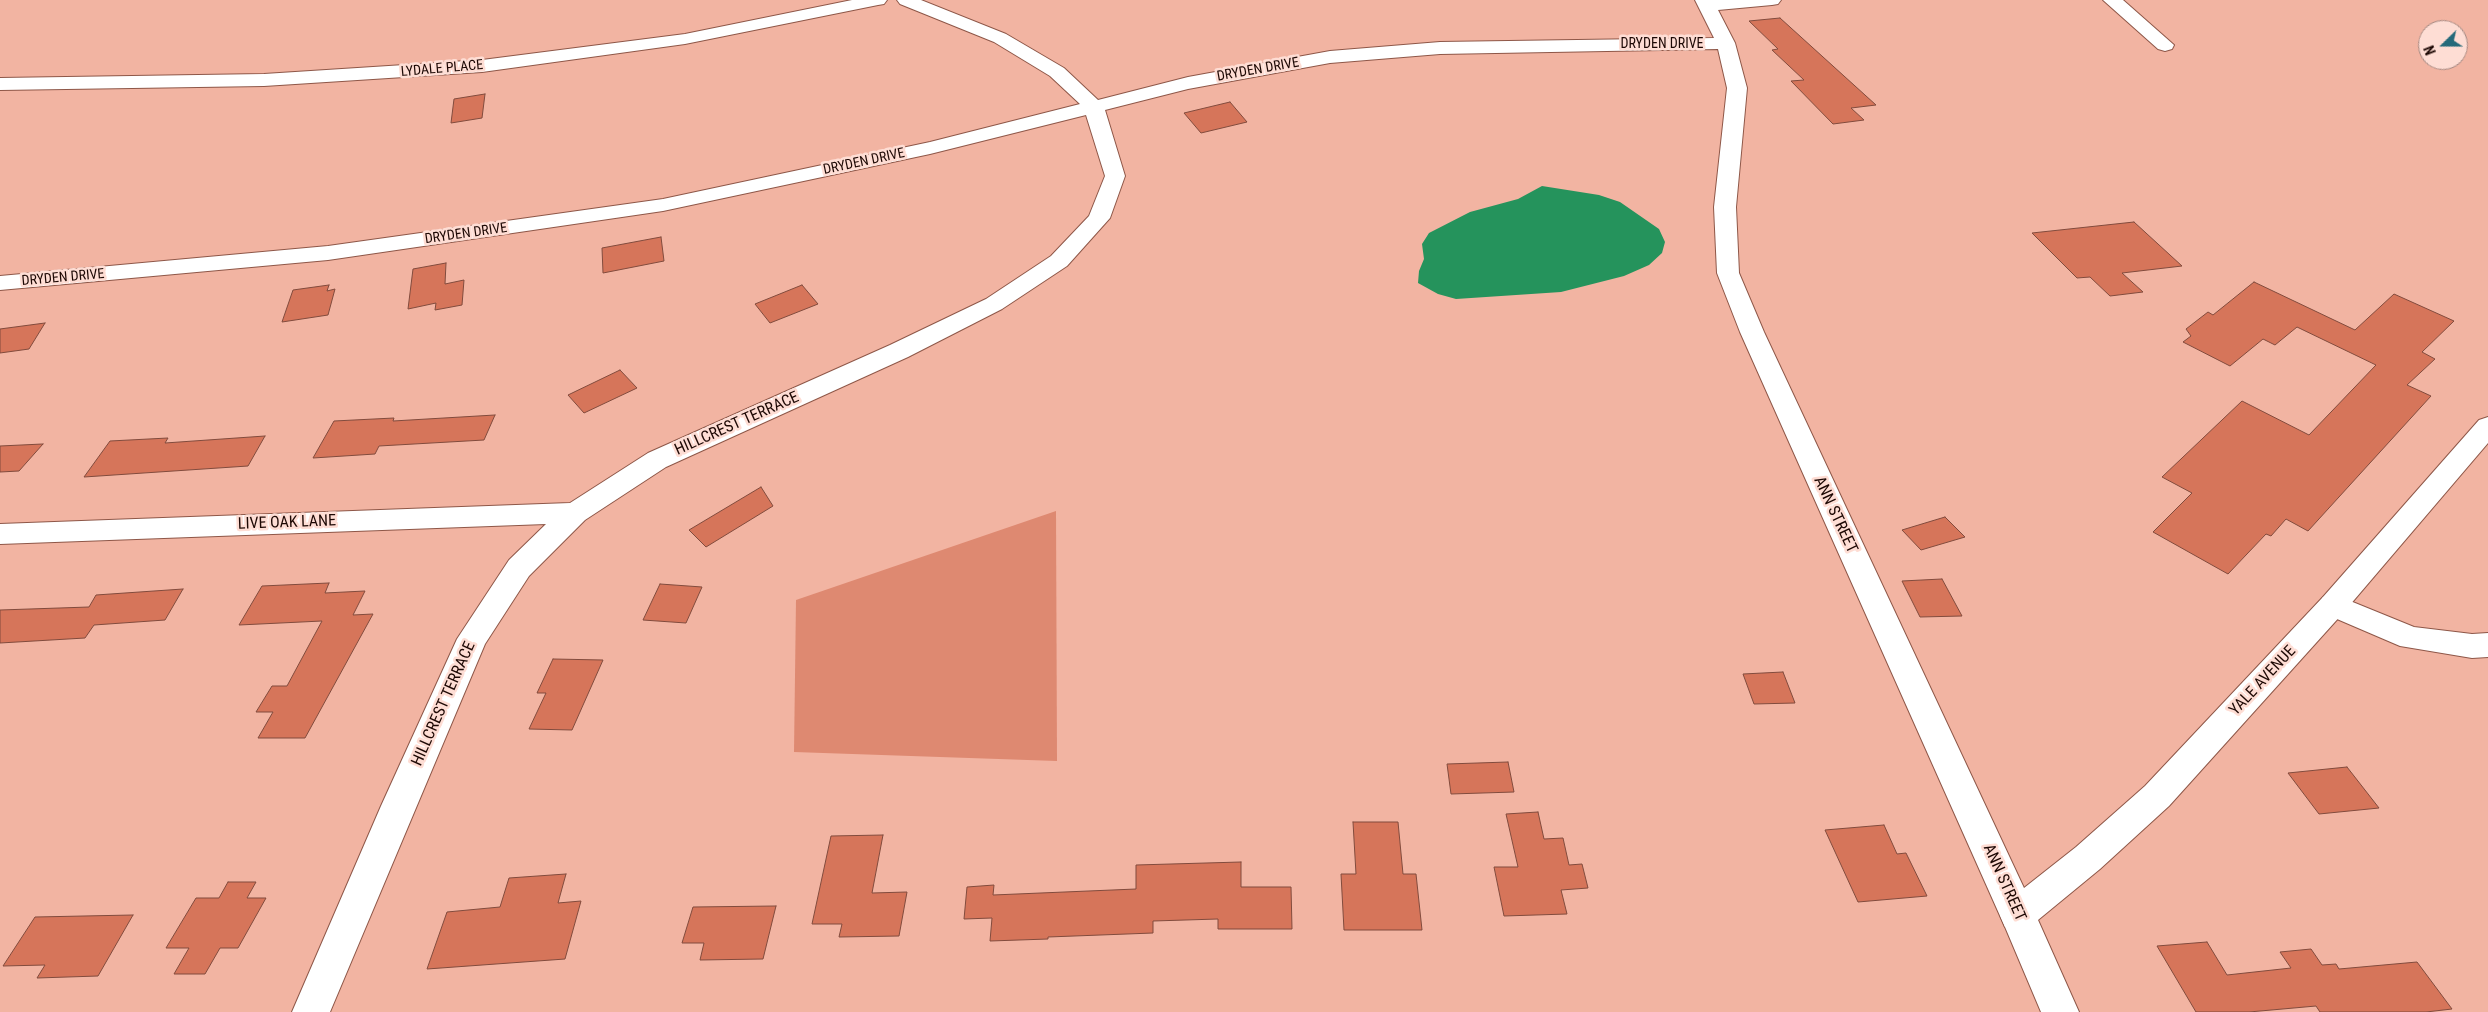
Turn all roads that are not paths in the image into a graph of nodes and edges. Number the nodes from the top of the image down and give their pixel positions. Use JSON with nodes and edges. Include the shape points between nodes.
{"nodes":[{"id":1,"x":878,"y":0,"type":"edge"},
{"id":2,"x":906,"y":0,"type":"edge"},
{"id":3,"x":1772,"y":0,"type":"edge"},
{"id":4,"x":2112,"y":0,"type":"edge"},
{"id":5,"x":1705,"y":3,"type":"edge"},
{"id":6,"x":1726,"y":44,"type":"junction"},
{"id":7,"x":2165,"y":45,"type":"dead end"},
{"id":8,"x":0,"y":84,"type":"edge"},
{"id":9,"x":1094,"y":108,"type":"junction"},
{"id":10,"x":0,"y":283,"type":"edge"},
{"id":11,"x":2488,"y":426,"type":"edge"},
{"id":12,"x":575,"y":513,"type":"junction"},
{"id":13,"x":0,"y":534,"type":"edge"},
{"id":14,"x":2334,"y":605,"type":"junction"},
{"id":15,"x":2488,"y":645,"type":"edge"},
{"id":16,"x":2018,"y":915,"type":"junction"},
{"id":17,"x":311,"y":1012,"type":"edge"},
{"id":18,"x":2060,"y":1012,"type":"edge"}],
"edges":[{"from":1,"to":8,"type":"street","name":"LYDALE PLACE","via":[[685,39],[482,66],[264,80]]},
{"from":2,"to":9,"type":"street","name":"HILLCREST TERRACE","via":[[1000,38],[1057,72]]},
{"from":3,"to":5,"type":"street"},
{"from":4,"to":7,"type":"street"},
{"from":5,"to":6,"type":"street","name":"ANN STREET"},
{"from":6,"to":9,"type":"street","name":"DRYDEN DRIVE","via":[[1521,46],[1375,53],[1237,73]]},
{"from":6,"to":16,"type":"street","name":"ANN STREET","via":[[1737,88],[1725,207],[1728,273]]},
{"from":9,"to":10,"type":"street","name":"DRYDEN DRIVE","via":[[930,148],[663,205],[328,253]]},
{"from":9,"to":12,"type":"street","name":"HILLCREST TERRACE","via":[[1115,176],[1099,218],[1059,261],[994,304],[899,351],[657,460]]},
{"from":11,"to":14,"type":"street","name":"YALE AVENUE"},
{"from":12,"to":13,"type":"street","name":"LIVE OAK LANE"},
{"from":12,"to":17,"type":"street","name":"HILLCREST TERRACE","via":[[519,568],[472,639]]},
{"from":14,"to":15,"type":"street","via":[[2411,638]]},
{"from":14,"to":16,"type":"street","name":"YALE AVENUE","via":[[2157,796]]},
{"from":16,"to":18,"type":"street","name":"ANN STREET"}]}
